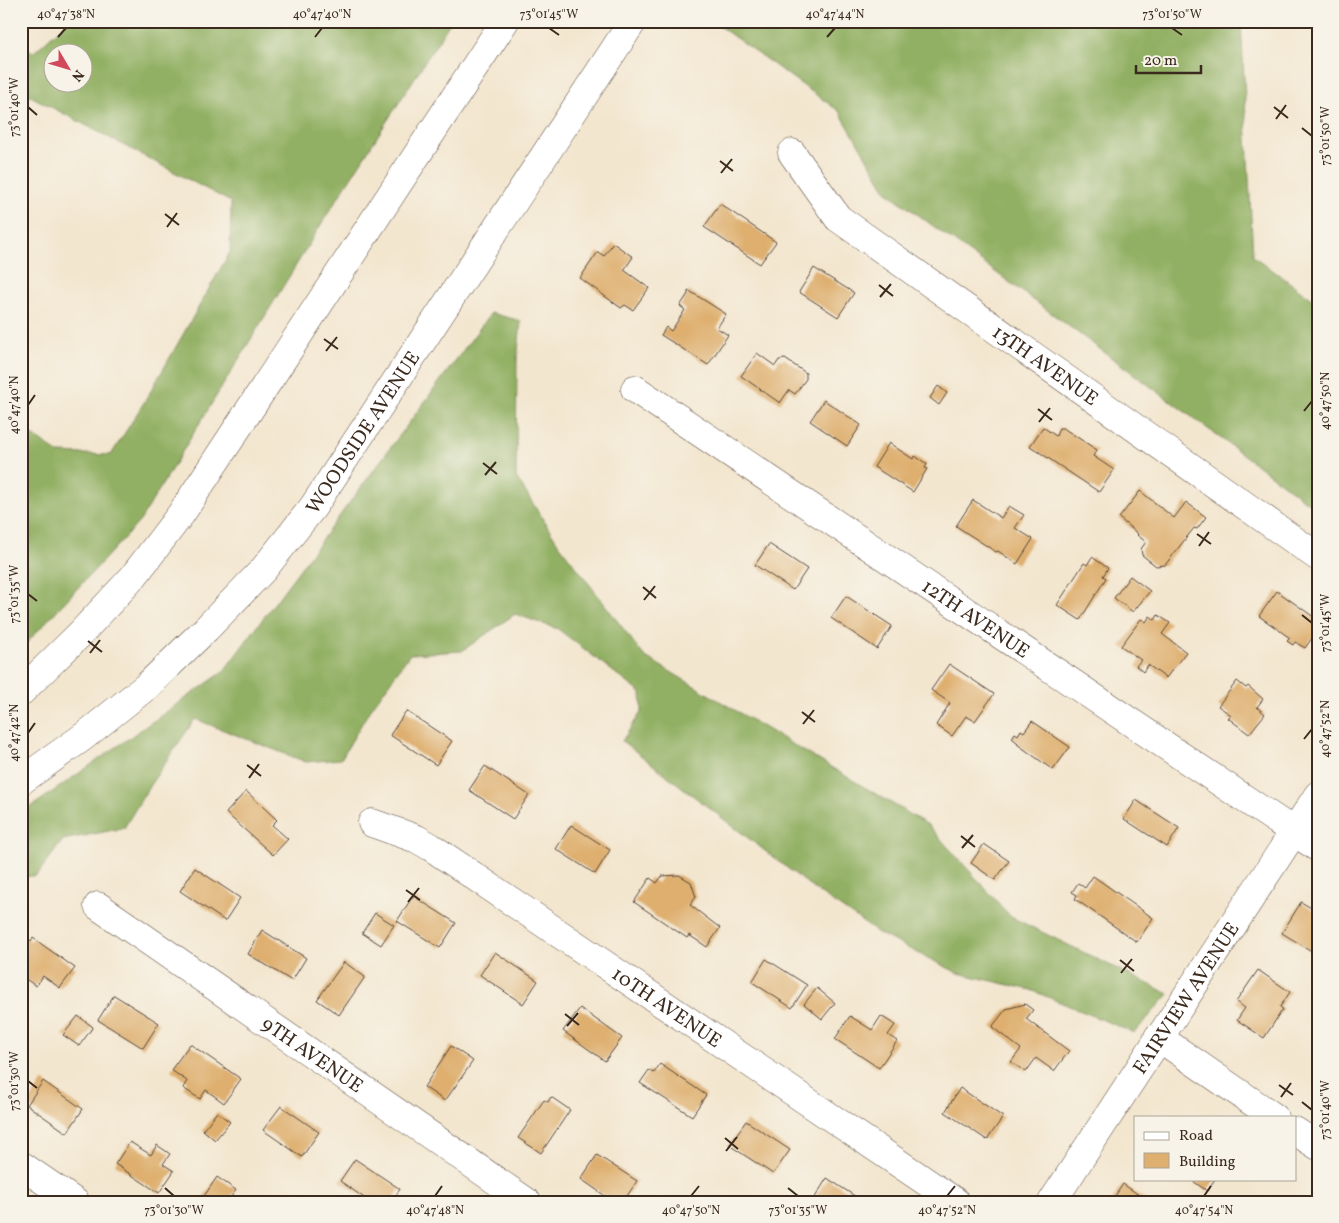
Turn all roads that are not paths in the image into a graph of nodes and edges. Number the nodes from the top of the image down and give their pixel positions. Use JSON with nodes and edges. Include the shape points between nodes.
{"nodes":[{"id":1,"x":505,"y":21,"type":"edge"},
{"id":2,"x":633,"y":21,"type":"edge"},
{"id":3,"x":792,"y":153,"type":"dead end"},
{"id":4,"x":634,"y":389,"type":"dead end"},
{"id":5,"x":1318,"y":557,"type":"edge"},
{"id":6,"x":21,"y":692,"type":"edge"},
{"id":7,"x":21,"y":781,"type":"edge"},
{"id":8,"x":1318,"y":795,"type":"edge"},
{"id":9,"x":372,"y":823,"type":"dead end"},
{"id":10,"x":1292,"y":831,"type":"junction"},
{"id":11,"x":1318,"y":848,"type":"edge"},
{"id":12,"x":98,"y":906,"type":"dead end"},
{"id":13,"x":1158,"y":1038,"type":"junction"},
{"id":14,"x":1273,"y":1116,"type":"edge"},
{"id":15,"x":1296,"y":1132,"type":"edge"},
{"id":16,"x":1318,"y":1146,"type":"edge"},
{"id":17,"x":21,"y":1165,"type":"edge"},
{"id":18,"x":75,"y":1202,"type":"edge"},
{"id":19,"x":527,"y":1202,"type":"edge"},
{"id":20,"x":956,"y":1202,"type":"edge"},
{"id":21,"x":1052,"y":1202,"type":"edge"}],
"edges":[{"from":1,"to":6,"type":"street","via":[[181,514],[126,584]]},
{"from":2,"to":7,"type":"street","name":"WOODSIDE AVENUE","via":[[313,508],[263,570],[147,686]]},
{"from":3,"to":5,"type":"street","name":"13TH AVENUE","via":[[838,218]]},
{"from":4,"to":10,"type":"street","name":"12TH AVENUE"},
{"from":8,"to":10,"type":"street","name":"FAIRVIEW AVENUE"},
{"from":9,"to":20,"type":"street","name":"10TH AVENUE","via":[[418,839]]},
{"from":10,"to":11,"type":"street","name":"12TH AVENUE"},
{"from":10,"to":13,"type":"street","name":"FAIRVIEW AVENUE"},
{"from":12,"to":19,"type":"street","name":"9TH AVENUE"},
{"from":13,"to":14,"type":"street"},
{"from":13,"to":21,"type":"street","name":"FAIRVIEW AVENUE"},
{"from":15,"to":16,"type":"street"},
{"from":17,"to":18,"type":"street"}]}
